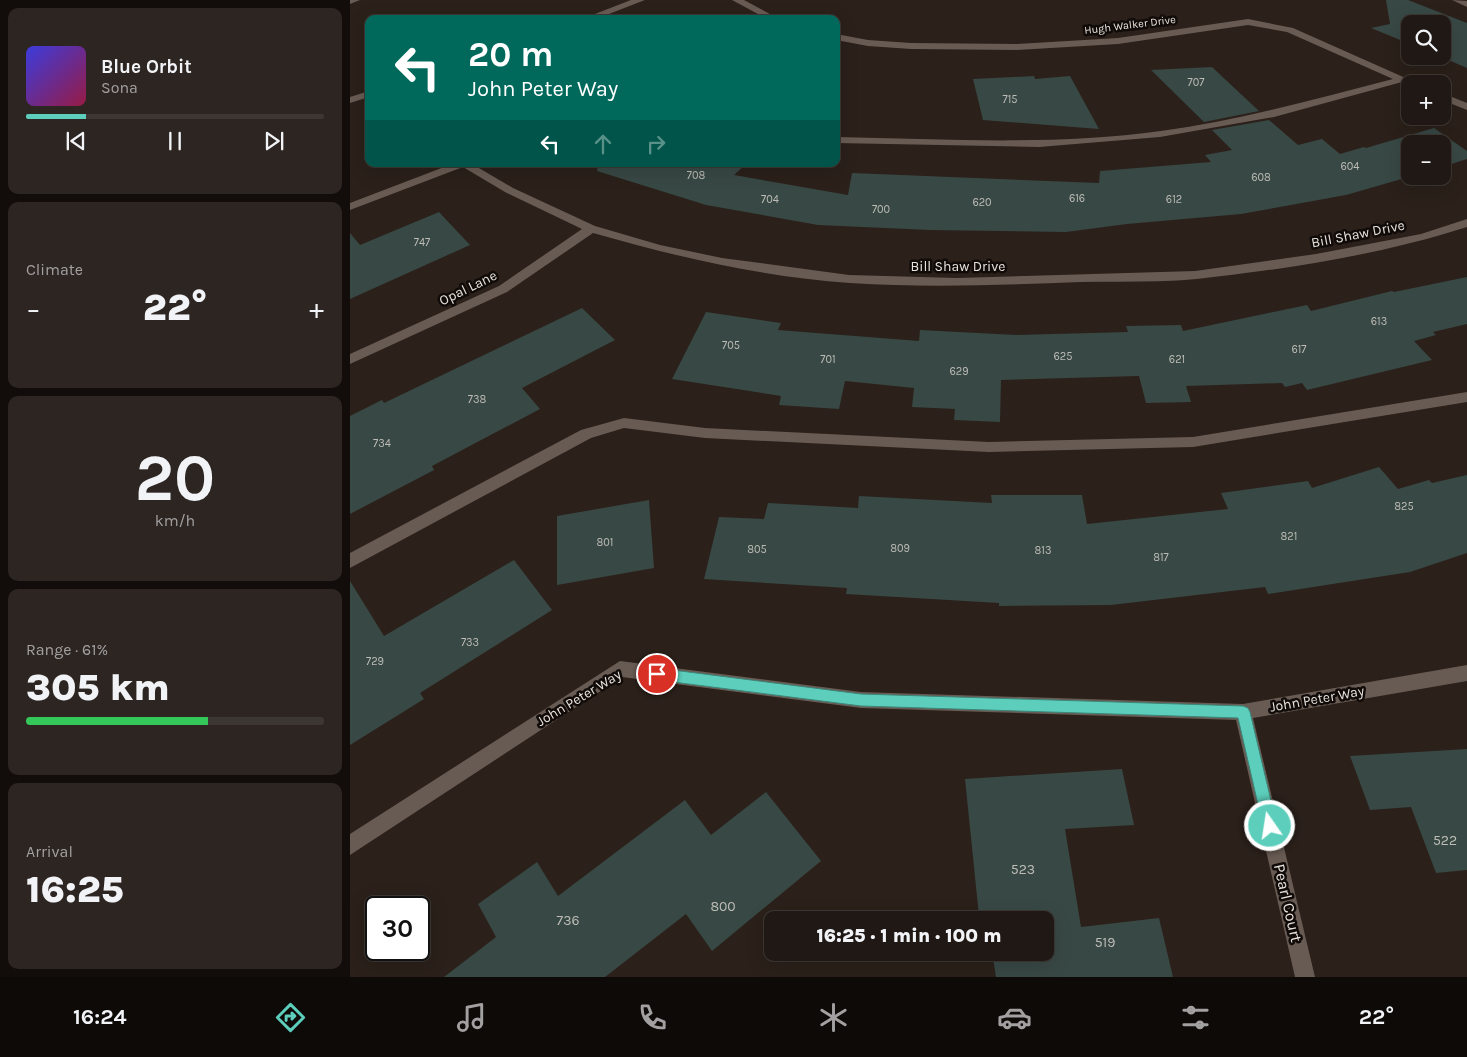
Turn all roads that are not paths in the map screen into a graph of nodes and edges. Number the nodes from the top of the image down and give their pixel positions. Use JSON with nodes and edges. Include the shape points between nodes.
{"nodes":[{"id":1,"x":355,"y":0,"type":"edge"},
{"id":2,"x":640,"y":0,"type":"edge"},
{"id":3,"x":737,"y":0,"type":"edge"},
{"id":4,"x":1457,"y":0,"type":"edge"},
{"id":5,"x":350,"y":2,"type":"edge"},
{"id":6,"x":1467,"y":4,"type":"edge"},
{"id":7,"x":597,"y":15,"type":"edge"},
{"id":8,"x":766,"y":15,"type":"edge"},
{"id":9,"x":840,"y":37,"type":"edge"},
{"id":10,"x":1401,"y":78,"type":"edge"},
{"id":11,"x":1401,"y":80,"type":"edge"},
{"id":12,"x":365,"y":95,"type":"edge"},
{"id":13,"x":350,"y":100,"type":"edge"},
{"id":14,"x":1451,"y":100,"type":"edge"},
{"id":15,"x":1467,"y":107,"type":"edge"},
{"id":16,"x":840,"y":140,"type":"edge"},
{"id":17,"x":455,"y":167,"type":"edge"},
{"id":18,"x":468,"y":167,"type":"edge"},
{"id":19,"x":350,"y":207,"type":"edge"},
{"id":20,"x":1467,"y":223,"type":"edge"},
{"id":21,"x":591,"y":229,"type":"junction"},
{"id":22,"x":350,"y":359,"type":"edge"},
{"id":23,"x":1467,"y":397,"type":"edge"},
{"id":24,"x":350,"y":561,"type":"edge"},
{"id":25,"x":1467,"y":673,"type":"edge"},
{"id":26,"x":1243,"y":712,"type":"junction"},
{"id":27,"x":350,"y":845,"type":"edge"},
{"id":28,"x":1305,"y":977,"type":"edge"}],
"edges":[{"from":1,"to":5,"type":"street"},
{"from":2,"to":7,"type":"street"},
{"from":3,"to":8,"type":"street"},
{"from":4,"to":6,"type":"street"},
{"from":9,"to":10,"type":"street","name":"Hugh Walker Drive","via":[[911,46],[1017,47],[1118,41],[1248,22],[1290,30]]},
{"from":11,"to":16,"type":"street","via":[[1274,114],[1160,134],[1039,144]]},
{"from":12,"to":13,"type":"street"},
{"from":14,"to":15,"type":"street"},
{"from":17,"to":19,"type":"street"},
{"from":18,"to":21,"type":"street","name":"Bill Shaw Drive"},
{"from":20,"to":21,"type":"street","name":"Bill Shaw Drive","via":[[1423,237],[1316,258],[1194,275],[957,282],[849,279],[722,262]]},
{"from":21,"to":22,"type":"street","name":"Opal Lane","via":[[503,289]]},
{"from":23,"to":24,"type":"street","via":[[1193,442],[988,447],[705,433],[624,423],[586,434]]},
{"from":25,"to":26,"type":"street","name":"John Peter Way"},
{"from":26,"to":27,"type":"street","name":"John Peter Way","via":[[861,700],[620,669]]},
{"from":26,"to":28,"type":"street","name":"Pearl Court"}]}
